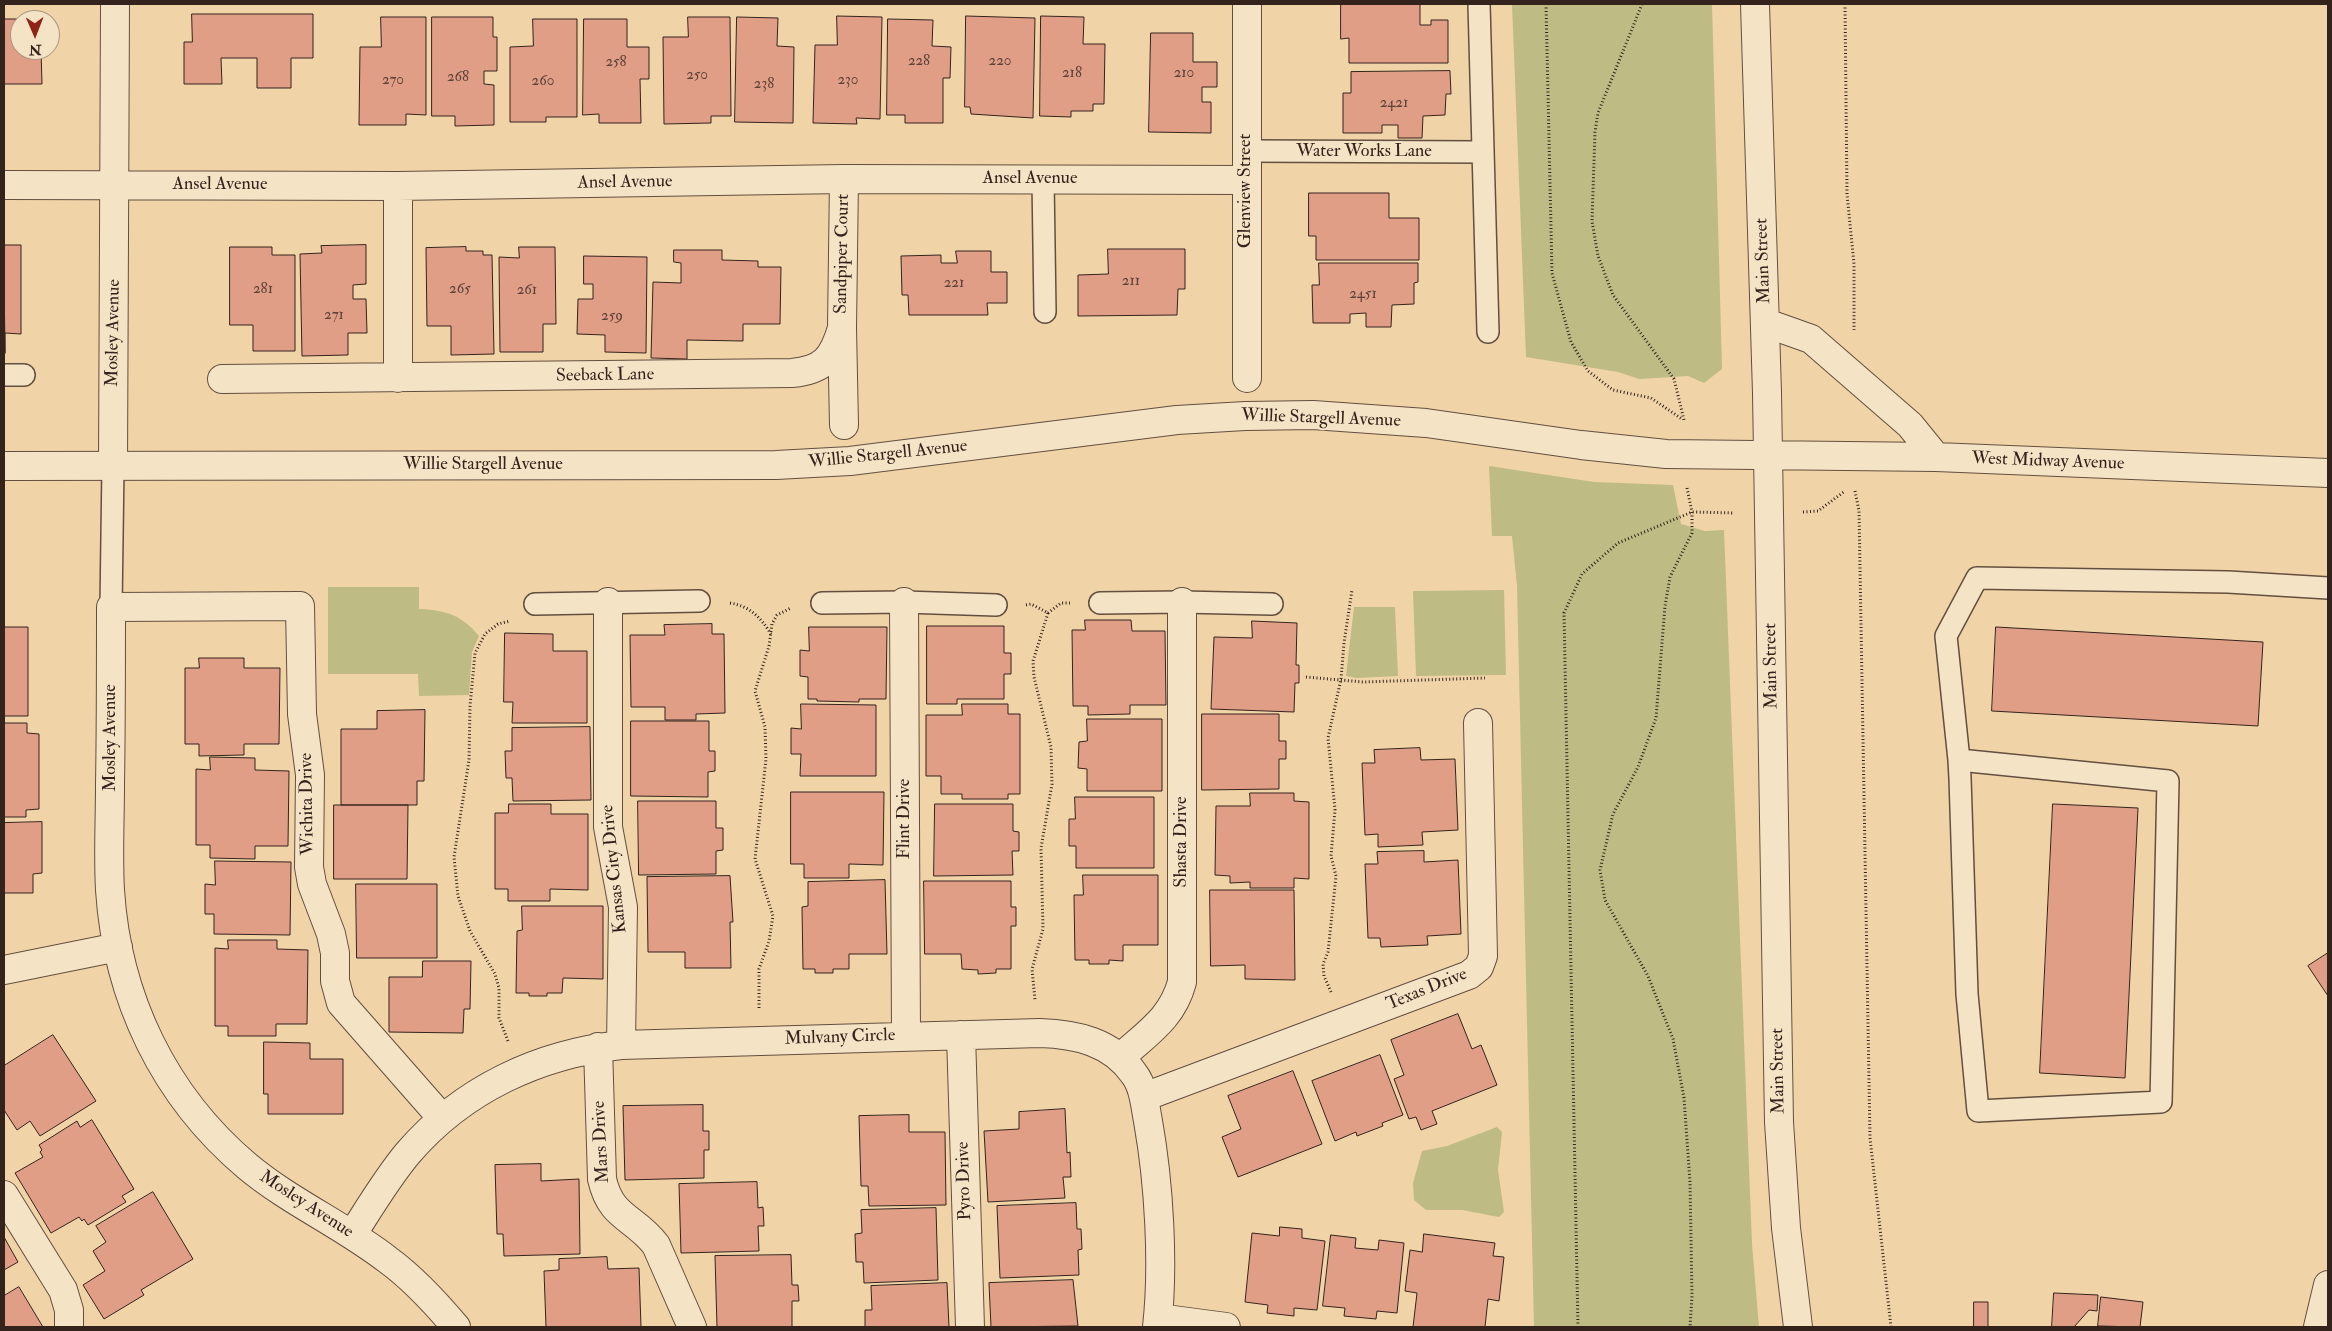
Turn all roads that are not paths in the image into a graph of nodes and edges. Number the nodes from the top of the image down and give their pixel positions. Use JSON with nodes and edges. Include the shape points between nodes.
{"nodes":[{"id":1,"x":115,"y":4,"type":"edge"},
{"id":2,"x":1247,"y":4,"type":"edge"},
{"id":3,"x":1479,"y":4,"type":"edge"},
{"id":4,"x":1756,"y":4,"type":"edge"},
{"id":5,"x":1246,"y":151,"type":"junction"},
{"id":6,"x":1482,"y":152,"type":"junction"},
{"id":7,"x":844,"y":179,"type":"junction"},
{"id":8,"x":1043,"y":179,"type":"junction"},
{"id":9,"x":1247,"y":180,"type":"junction"},
{"id":10,"x":4,"y":185,"type":"edge"},
{"id":11,"x":115,"y":185,"type":"junction"},
{"id":12,"x":398,"y":186,"type":"junction"},
{"id":13,"x":1044,"y":312,"type":"dead end"},
{"id":14,"x":1766,"y":324,"type":"junction"},
{"id":15,"x":842,"y":328,"type":"junction"},
{"id":16,"x":1488,"y":332,"type":"dead end"},
{"id":17,"x":811,"y":371,"type":"joint"},
{"id":18,"x":398,"y":378,"type":"junction"},
{"id":19,"x":1246,"y":378,"type":"dead end"},
{"id":20,"x":222,"y":379,"type":"dead end"},
{"id":21,"x":844,"y":425,"type":"dead end"},
{"id":22,"x":1768,"y":457,"type":"junction"},
{"id":23,"x":1936,"y":457,"type":"junction"},
{"id":24,"x":4,"y":466,"type":"edge"},
{"id":25,"x":112,"y":466,"type":"junction"},
{"id":26,"x":2328,"y":473,"type":"edge"},
{"id":27,"x":2328,"y":588,"type":"edge"},
{"id":28,"x":699,"y":601,"type":"road end"},
{"id":29,"x":608,"y":602,"type":"junction"},
{"id":30,"x":904,"y":602,"type":"junction"},
{"id":31,"x":1182,"y":602,"type":"junction"},
{"id":32,"x":1100,"y":603,"type":"dead end"},
{"id":33,"x":535,"y":604,"type":"road end"},
{"id":34,"x":822,"y":604,"type":"road end"},
{"id":35,"x":1272,"y":604,"type":"dead end"},
{"id":36,"x":996,"y":605,"type":"road end"},
{"id":37,"x":111,"y":607,"type":"junction"},
{"id":38,"x":1478,"y":723,"type":"dead end"},
{"id":39,"x":1958,"y":760,"type":"junction"},
{"id":40,"x":118,"y":947,"type":"junction"},
{"id":41,"x":4,"y":970,"type":"edge"},
{"id":42,"x":961,"y":1035,"type":"junction"},
{"id":43,"x":906,"y":1036,"type":"junction"},
{"id":44,"x":610,"y":1046,"type":"junction"},
{"id":45,"x":1120,"y":1058,"type":"junction"},
{"id":46,"x":1144,"y":1097,"type":"junction"},
{"id":47,"x":442,"y":1118,"type":"junction"},
{"id":48,"x":4,"y":1195,"type":"edge"},
{"id":49,"x":352,"y":1235,"type":"junction"},
{"id":50,"x":2328,"y":1285,"type":"edge"},
{"id":51,"x":1157,"y":1323,"type":"edge"},
{"id":52,"x":69,"y":1327,"type":"edge"},
{"id":53,"x":456,"y":1327,"type":"edge"},
{"id":54,"x":692,"y":1327,"type":"edge"},
{"id":55,"x":970,"y":1327,"type":"edge"},
{"id":56,"x":1226,"y":1327,"type":"edge"},
{"id":57,"x":1798,"y":1327,"type":"edge"},
{"id":58,"x":2318,"y":1327,"type":"edge"}],
"edges":[{"from":1,"to":11,"type":"street","name":"Mosley Avenue"},
{"from":2,"to":5,"type":"street","name":"Glenview Street"},
{"from":3,"to":6,"type":"lane"},
{"from":4,"to":14,"type":"street","name":"Main Street"},
{"from":5,"to":6,"type":"lane","name":"Water Works Lane"},
{"from":5,"to":9,"type":"street","name":"Glenview Street"},
{"from":6,"to":16,"type":"lane"},
{"from":7,"to":8,"type":"street","name":"Ansel Avenue"},
{"from":7,"to":12,"type":"street","name":"Ansel Avenue"},
{"from":7,"to":15,"type":"street","name":"Sandpiper Court"},
{"from":8,"to":9,"type":"street","name":"Ansel Avenue"},
{"from":8,"to":13,"type":"lane"},
{"from":9,"to":19,"type":"street","name":"Glenview Street"},
{"from":10,"to":11,"type":"street","name":"Ansel Avenue"},
{"from":11,"to":12,"type":"street","name":"Ansel Avenue"},
{"from":11,"to":25,"type":"street","name":"Mosley Avenue"},
{"from":12,"to":18,"type":"street"},
{"from":14,"to":22,"type":"street","name":"Main Street"},
{"from":14,"to":23,"type":"street","via":[[1810,339],[1910,425]]},
{"from":15,"to":17,"type":"street","name":"Sandpiper Court","via":[[837,346],[828,360]]},
{"from":15,"to":21,"type":"street","name":"Sandpiper Court"},
{"from":17,"to":18,"type":"street","name":"Seeback Lane"},
{"from":18,"to":20,"type":"street","name":"Seeback Lane"},
{"from":22,"to":23,"type":"street","name":"West Midway Avenue"},
{"from":22,"to":25,"type":"street","name":"Willie Stargell Avenue","via":[[1666,454],[1426,423],[1303,415],[1177,420],[850,461],[776,465]]},
{"from":22,"to":57,"type":"street","name":"Main Street","via":[[1779,1122],[1786,1228]]},
{"from":23,"to":26,"type":"street","name":"West Midway Avenue"},
{"from":24,"to":25,"type":"street","name":"Willie Stargell Avenue"},
{"from":25,"to":37,"type":"lane","name":"Mosley Avenue"},
{"from":27,"to":39,"type":"lane","via":[[2228,582],[1977,578],[1946,636]]},
{"from":28,"to":29,"type":"lane"},
{"from":29,"to":33,"type":"lane"},
{"from":29,"to":44,"type":"street","name":"Kansas City Drive","via":[[608,827],[623,907]]},
{"from":30,"to":34,"type":"lane"},
{"from":30,"to":36,"type":"lane"},
{"from":30,"to":43,"type":"street","name":"Flint Drive"},
{"from":31,"to":32,"type":"lane"},
{"from":31,"to":35,"type":"lane"},
{"from":31,"to":45,"type":"street","name":"Shasta Drive","via":[[1182,982],[1178,999],[1168,1015]]},
{"from":37,"to":40,"type":"street","name":"Mosley Avenue","via":[[110,890]]},
{"from":37,"to":47,"type":"street","name":"Wichita Drive","via":[[300,606],[302,714],[310,775],[309,868],[331,934],[339,996],[354,1018]]},
{"from":38,"to":46,"type":"street","name":"Texas Drive","via":[[1483,956],[1479,967],[1469,975]]},
{"from":39,"to":39,"type":"lane","via":[[2168,781],[2161,1102],[1978,1111],[1967,994]]},
{"from":40,"to":41,"type":"street"},
{"from":40,"to":49,"type":"street","name":"Mosley Avenue","via":[[132,1005],[157,1058],[186,1103],[221,1144],[269,1185]]},
{"from":42,"to":43,"type":"street","name":"Mulvany Circle"},
{"from":42,"to":45,"type":"street","name":"Mulvany Circle","via":[[1069,1034],[1095,1042]]},
{"from":42,"to":55,"type":"street","name":"Pyro Drive"},
{"from":43,"to":44,"type":"street","name":"Mulvany Circle"},
{"from":44,"to":47,"type":"street","name":"Mulvany Circle","via":[[538,1062],[486,1086]]},
{"from":44,"to":54,"type":"street","name":"Mars Drive","via":[[602,1179],[606,1196],[618,1212],[648,1234],[656,1245]]},
{"from":45,"to":46,"type":"street","name":"Mulvany Circle","via":[[1135,1075]]},
{"from":46,"to":51,"type":"street","name":"Mulvany Circle","via":[[1158,1202]]},
{"from":47,"to":49,"type":"street","name":"Mulvany Circle","via":[[408,1153]]},
{"from":48,"to":52,"type":"street","via":[[63,1290],[69,1310]]},
{"from":49,"to":53,"type":"street","name":"Mosley Avenue","via":[[425,1290]]},
{"from":50,"to":58,"type":"street"},
{"from":51,"to":56,"type":"street"}]}
